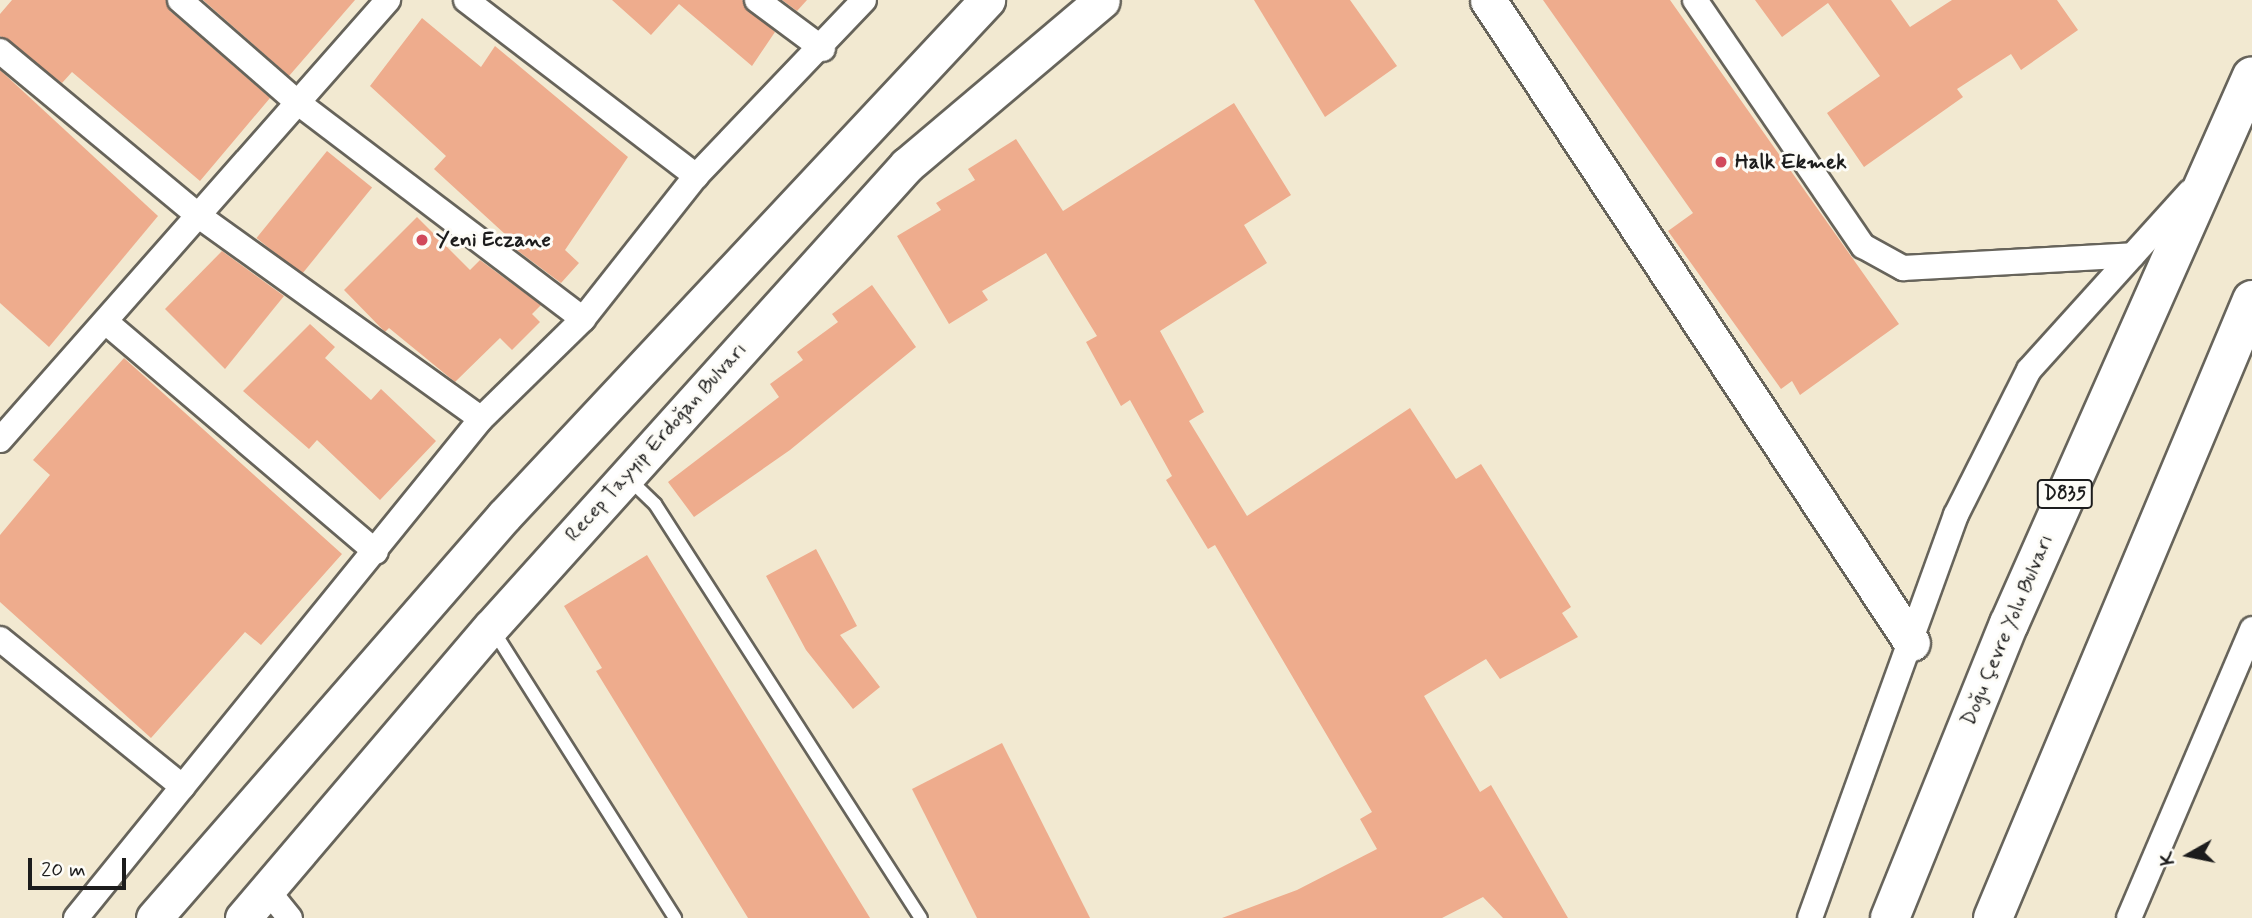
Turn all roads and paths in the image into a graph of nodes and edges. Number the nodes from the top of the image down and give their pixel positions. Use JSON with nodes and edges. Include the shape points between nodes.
{"nodes":[{"id":1,"x":180,"y":0,"type":"edge"},
{"id":2,"x":388,"y":0,"type":"edge"},
{"id":3,"x":466,"y":0,"type":"edge"},
{"id":4,"x":757,"y":0,"type":"edge"},
{"id":5,"x":864,"y":0,"type":"edge"},
{"id":6,"x":987,"y":0,"type":"edge"},
{"id":7,"x":1102,"y":0,"type":"edge"},
{"id":8,"x":1488,"y":0,"type":"edge"},
{"id":9,"x":1695,"y":0,"type":"edge"},
{"id":10,"x":823,"y":50,"type":"junction"},
{"id":11,"x":0,"y":51,"type":"edge"},
{"id":12,"x":2252,"y":76,"type":"edge"},
{"id":13,"x":298,"y":102,"type":"junction"},
{"id":14,"x":696,"y":176,"type":"junction"},
{"id":15,"x":2200,"y":181,"type":"junction"},
{"id":16,"x":199,"y":216,"type":"junction"},
{"id":17,"x":2133,"y":256,"type":"junction"},
{"id":18,"x":2252,"y":300,"type":"edge"},
{"id":19,"x":583,"y":319,"type":"junction"},
{"id":20,"x":107,"y":323,"type":"junction"},
{"id":21,"x":481,"y":419,"type":"junction"},
{"id":22,"x":0,"y":440,"type":"edge"},
{"id":23,"x":626,"y":475,"type":"junction"},
{"id":24,"x":376,"y":552,"type":"junction"},
{"id":25,"x":491,"y":627,"type":"junction"},
{"id":26,"x":2252,"y":629,"type":"edge"},
{"id":27,"x":0,"y":639,"type":"edge"},
{"id":28,"x":1912,"y":643,"type":"junction"},
{"id":29,"x":183,"y":787,"type":"junction"},
{"id":30,"x":268,"y":891,"type":"junction"},
{"id":31,"x":76,"y":918,"type":"edge"},
{"id":32,"x":154,"y":918,"type":"edge"},
{"id":33,"x":243,"y":918,"type":"edge"},
{"id":34,"x":290,"y":918,"type":"edge"},
{"id":35,"x":675,"y":918,"type":"edge"},
{"id":36,"x":921,"y":918,"type":"edge"},
{"id":37,"x":1810,"y":918,"type":"edge"},
{"id":38,"x":1890,"y":918,"type":"edge"},
{"id":39,"x":1993,"y":918,"type":"edge"},
{"id":40,"x":2129,"y":918,"type":"edge"}],
"edges":[{"from":1,"to":13,"type":"street"},
{"from":2,"to":13,"type":"street"},
{"from":3,"to":14,"type":"street"},
{"from":4,"to":10,"type":"street"},
{"from":5,"to":10,"type":"street"},
{"from":6,"to":32,"type":"main road","via":[[504,516]]},
{"from":7,"to":23,"type":"main road","name":"Recep Tayyip Erdoğan Bulvarı","via":[[907,165]]},
{"from":8,"to":28,"type":"main road"},
{"from":9,"to":17,"type":"street","via":[[1863,246],[1903,268]]},
{"from":10,"to":14,"type":"street"},
{"from":11,"to":16,"type":"street"},
{"from":12,"to":15,"type":"highway","name":"Doğu Çevre Yolu Bulvarı","number":"D835"},
{"from":13,"to":16,"type":"street"},
{"from":13,"to":19,"type":"street"},
{"from":14,"to":19,"type":"street"},
{"from":15,"to":17,"type":"street"},
{"from":15,"to":38,"type":"highway","name":"Doğu Çevre Yolu Bulvarı","number":"D835"},
{"from":16,"to":20,"type":"street"},
{"from":16,"to":21,"type":"street"},
{"from":17,"to":28,"type":"street","via":[[2029,370],[1956,515]]},
{"from":18,"to":39,"type":"highway"},
{"from":19,"to":21,"type":"street"},
{"from":20,"to":22,"type":"street"},
{"from":20,"to":24,"type":"street"},
{"from":21,"to":24,"type":"street"},
{"from":23,"to":25,"type":"main road","name":"Recep Tayyip Erdoğan Bulvarı"},
{"from":23,"to":36,"type":"lane","via":[[655,504]]},
{"from":24,"to":29,"type":"street"},
{"from":25,"to":30,"type":"main road","name":"Recep Tayyip Erdoğan Bulvarı"},
{"from":25,"to":35,"type":"lane"},
{"from":26,"to":40,"type":"street"},
{"from":27,"to":29,"type":"street"},
{"from":28,"to":37,"type":"street"},
{"from":29,"to":31,"type":"street"},
{"from":30,"to":33,"type":"main road","name":"Recep Tayyip Erdoğan Bulvarı"},
{"from":30,"to":34,"type":"street"}]}
